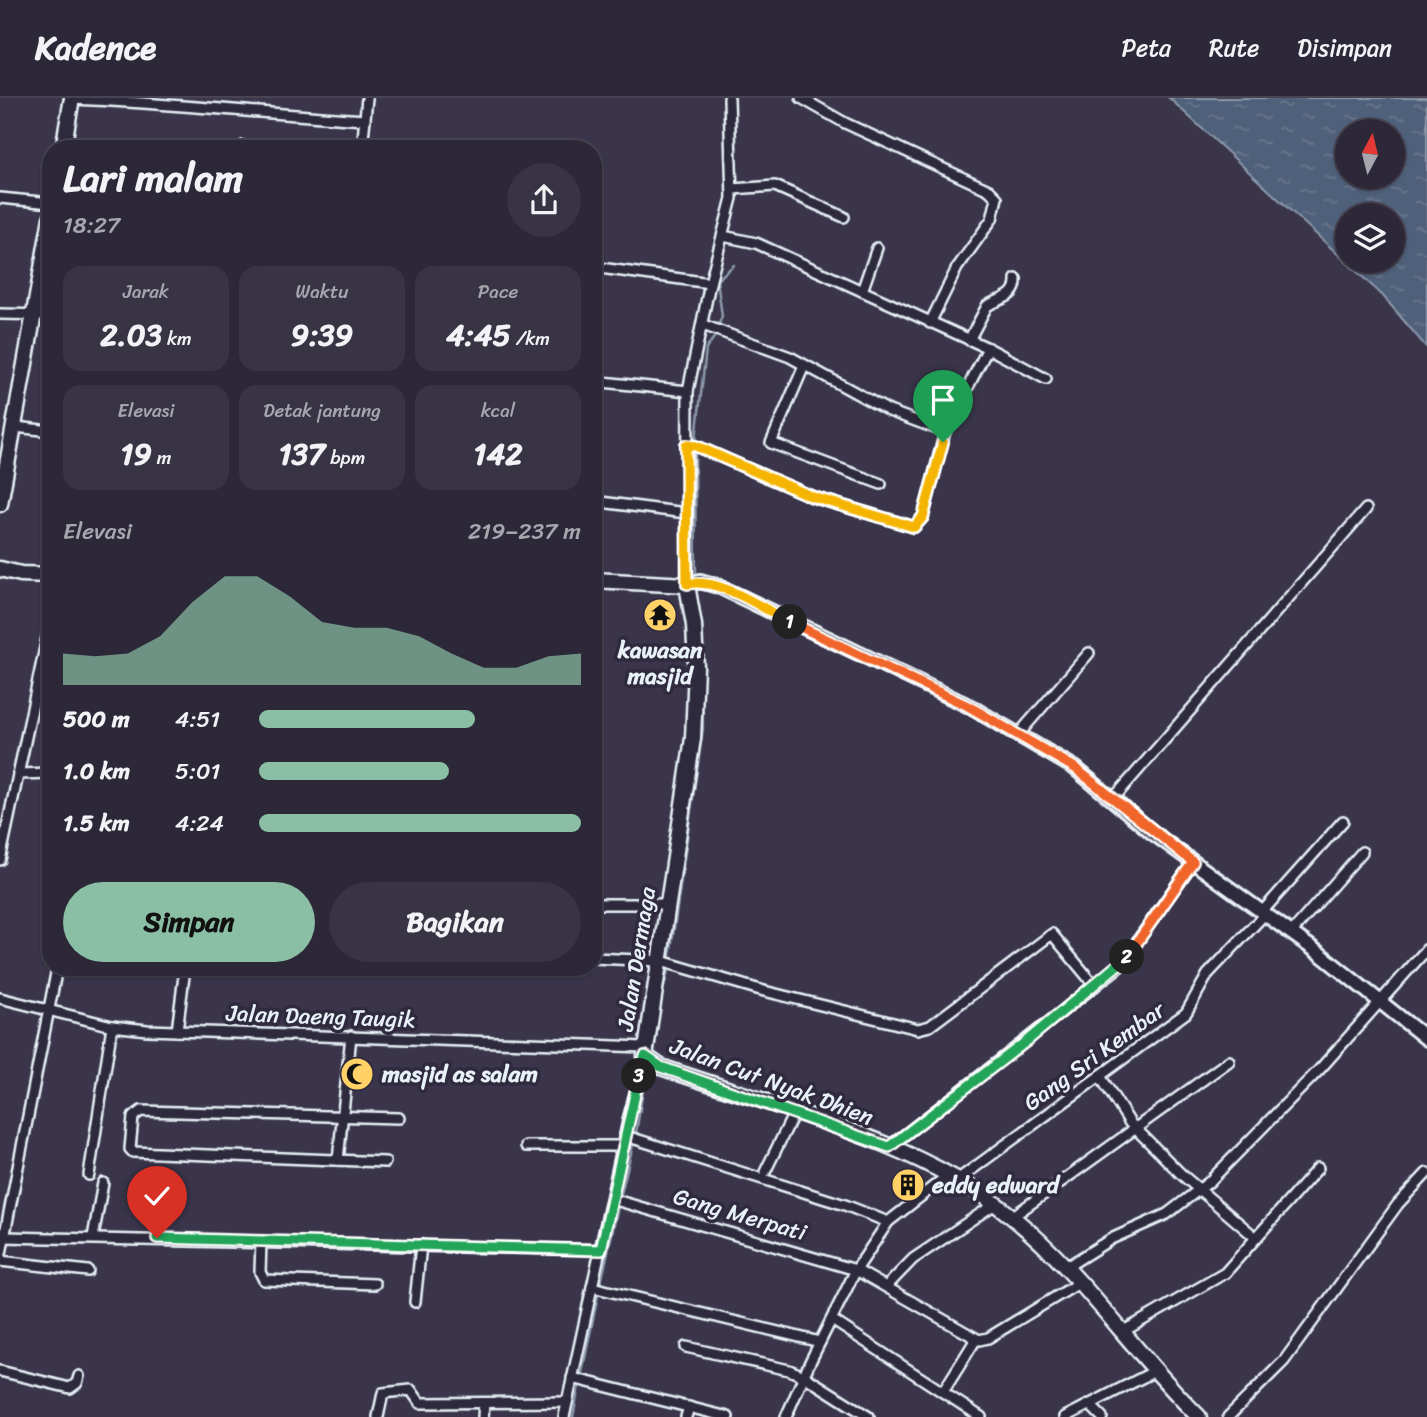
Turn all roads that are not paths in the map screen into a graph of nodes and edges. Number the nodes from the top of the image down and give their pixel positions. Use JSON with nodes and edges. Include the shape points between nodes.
{"nodes":[{"id":1,"x":367,"y":98,"type":"edge"},
{"id":2,"x":729,"y":98,"type":"edge"},
{"id":3,"x":802,"y":98,"type":"edge"},
{"id":4,"x":72,"y":99,"type":"edge"},
{"id":5,"x":365,"y":120,"type":"junction"},
{"id":6,"x":65,"y":140,"type":"edge"},
{"id":7,"x":363,"y":140,"type":"edge"},
{"id":8,"x":732,"y":189,"type":"junction"},
{"id":9,"x":0,"y":198,"type":"edge"},
{"id":10,"x":42,"y":202,"type":"edge"},
{"id":11,"x":844,"y":218,"type":"dead end"},
{"id":12,"x":723,"y":236,"type":"junction"},
{"id":13,"x":877,"y":248,"type":"dead end"},
{"id":14,"x":602,"y":268,"type":"edge"},
{"id":15,"x":42,"y":269,"type":"edge"},
{"id":16,"x":1016,"y":279,"type":"dead end"},
{"id":17,"x":710,"y":282,"type":"junction"},
{"id":18,"x":862,"y":291,"type":"junction"},
{"id":19,"x":35,"y":308,"type":"junction"},
{"id":20,"x":42,"y":312,"type":"edge"},
{"id":21,"x":0,"y":314,"type":"edge"},
{"id":22,"x":930,"y":323,"type":"junction"},
{"id":23,"x":703,"y":325,"type":"junction"},
{"id":24,"x":969,"y":340,"type":"junction"},
{"id":25,"x":988,"y":348,"type":"junction"},
{"id":26,"x":804,"y":366,"type":"junction"},
{"id":27,"x":1046,"y":379,"type":"dead end"},
{"id":28,"x":602,"y":382,"type":"edge"},
{"id":29,"x":688,"y":391,"type":"junction"},
{"id":30,"x":15,"y":427,"type":"junction"},
{"id":31,"x":42,"y":430,"type":"edge"},
{"id":32,"x":945,"y":432,"type":"junction"},
{"id":33,"x":686,"y":445,"type":"junction"},
{"id":34,"x":881,"y":484,"type":"dead end"},
{"id":35,"x":602,"y":502,"type":"edge"},
{"id":36,"x":0,"y":504,"type":"edge"},
{"id":37,"x":1366,"y":509,"type":"dead end"},
{"id":38,"x":686,"y":513,"type":"junction"},
{"id":39,"x":0,"y":569,"type":"edge"},
{"id":40,"x":42,"y":575,"type":"edge"},
{"id":41,"x":602,"y":580,"type":"edge"},
{"id":42,"x":687,"y":584,"type":"junction"},
{"id":43,"x":1089,"y":653,"type":"dead end"},
{"id":44,"x":42,"y":663,"type":"edge"},
{"id":45,"x":1017,"y":736,"type":"junction"},
{"id":46,"x":19,"y":774,"type":"junction"},
{"id":47,"x":42,"y":774,"type":"edge"},
{"id":48,"x":1113,"y":800,"type":"junction"},
{"id":49,"x":1343,"y":821,"type":"dead end"},
{"id":50,"x":1362,"y":852,"type":"dead end"},
{"id":51,"x":0,"y":860,"type":"edge"},
{"id":52,"x":1193,"y":862,"type":"junction"},
{"id":53,"x":602,"y":904,"type":"edge"},
{"id":54,"x":668,"y":904,"type":"junction"},
{"id":55,"x":1262,"y":914,"type":"junction"},
{"id":56,"x":1291,"y":933,"type":"junction"},
{"id":57,"x":1427,"y":949,"type":"edge"},
{"id":58,"x":602,"y":958,"type":"edge"},
{"id":59,"x":661,"y":961,"type":"junction"},
{"id":60,"x":56,"y":976,"type":"edge"},
{"id":61,"x":185,"y":976,"type":"edge"},
{"id":62,"x":1095,"y":986,"type":"junction"},
{"id":63,"x":0,"y":998,"type":"edge"},
{"id":64,"x":1380,"y":1002,"type":"junction"},
{"id":65,"x":50,"y":1011,"type":"junction"},
{"id":66,"x":112,"y":1026,"type":"junction"},
{"id":67,"x":177,"y":1031,"type":"junction"},
{"id":68,"x":351,"y":1036,"type":"junction"},
{"id":69,"x":1427,"y":1039,"type":"edge"},
{"id":70,"x":645,"y":1052,"type":"junction"},
{"id":71,"x":1229,"y":1061,"type":"dead end"},
{"id":72,"x":1100,"y":1076,"type":"junction"},
{"id":73,"x":794,"y":1113,"type":"junction"},
{"id":74,"x":341,"y":1118,"type":"junction"},
{"id":75,"x":400,"y":1118,"type":"dead end"},
{"id":76,"x":1136,"y":1128,"type":"junction"},
{"id":77,"x":625,"y":1141,"type":"junction"},
{"id":78,"x":526,"y":1146,"type":"dead end"},
{"id":79,"x":889,"y":1147,"type":"junction"},
{"id":80,"x":338,"y":1160,"type":"junction"},
{"id":81,"x":385,"y":1162,"type":"dead end"},
{"id":82,"x":1318,"y":1168,"type":"dead end"},
{"id":83,"x":765,"y":1172,"type":"dead end"},
{"id":84,"x":1427,"y":1172,"type":"edge"},
{"id":85,"x":89,"y":1175,"type":"dead end"},
{"id":86,"x":951,"y":1178,"type":"junction"},
{"id":87,"x":103,"y":1183,"type":"dead end"},
{"id":88,"x":1200,"y":1190,"type":"junction"},
{"id":89,"x":612,"y":1199,"type":"junction"},
{"id":90,"x":995,"y":1204,"type":"junction"},
{"id":91,"x":1012,"y":1217,"type":"junction"},
{"id":92,"x":888,"y":1222,"type":"junction"},
{"id":93,"x":4,"y":1237,"type":"junction"},
{"id":94,"x":93,"y":1237,"type":"junction"},
{"id":95,"x":1255,"y":1237,"type":"junction"},
{"id":96,"x":261,"y":1242,"type":"junction"},
{"id":97,"x":421,"y":1245,"type":"junction"},
{"id":98,"x":601,"y":1250,"type":"junction"},
{"id":99,"x":0,"y":1260,"type":"edge"},
{"id":100,"x":1065,"y":1268,"type":"junction"},
{"id":101,"x":856,"y":1270,"type":"junction"},
{"id":102,"x":88,"y":1271,"type":"dead end"},
{"id":103,"x":1079,"y":1283,"type":"junction"},
{"id":104,"x":375,"y":1284,"type":"dead end"},
{"id":105,"x":887,"y":1286,"type":"junction"},
{"id":106,"x":592,"y":1287,"type":"junction"},
{"id":107,"x":415,"y":1302,"type":"dead end"},
{"id":108,"x":832,"y":1320,"type":"junction"},
{"id":109,"x":1122,"y":1332,"type":"junction"},
{"id":110,"x":976,"y":1339,"type":"junction"},
{"id":111,"x":820,"y":1342,"type":"junction"},
{"id":112,"x":686,"y":1347,"type":"dead end"},
{"id":113,"x":0,"y":1371,"type":"edge"},
{"id":114,"x":1155,"y":1371,"type":"junction"},
{"id":115,"x":79,"y":1376,"type":"dead end"},
{"id":116,"x":804,"y":1376,"type":"junction"},
{"id":117,"x":572,"y":1378,"type":"junction"},
{"id":118,"x":943,"y":1392,"type":"junction"},
{"id":119,"x":567,"y":1402,"type":"junction"},
{"id":120,"x":484,"y":1403,"type":"junction"},
{"id":121,"x":1091,"y":1406,"type":"junction"},
{"id":122,"x":690,"y":1407,"type":"junction"},
{"id":123,"x":378,"y":1417,"type":"edge"},
{"id":124,"x":483,"y":1417,"type":"edge"},
{"id":125,"x":564,"y":1417,"type":"edge"},
{"id":126,"x":686,"y":1417,"type":"edge"},
{"id":127,"x":728,"y":1417,"type":"edge"},
{"id":128,"x":786,"y":1417,"type":"edge"},
{"id":129,"x":869,"y":1417,"type":"edge"},
{"id":130,"x":981,"y":1417,"type":"edge"},
{"id":131,"x":1065,"y":1417,"type":"edge"},
{"id":132,"x":1102,"y":1417,"type":"edge"},
{"id":133,"x":1199,"y":1417,"type":"edge"},
{"id":134,"x":1228,"y":1417,"type":"edge"}],
"edges":[{"from":1,"to":5,"type":"street"},
{"from":2,"to":8,"type":"street"},
{"from":3,"to":22,"type":"street","via":[[998,198],[992,219],[957,268]]},
{"from":4,"to":5,"type":"street"},
{"from":4,"to":6,"type":"main road"},
{"from":5,"to":7,"type":"street"},
{"from":8,"to":11,"type":"street","via":[[775,186]]},
{"from":8,"to":12,"type":"street"},
{"from":9,"to":10,"type":"street"},
{"from":12,"to":17,"type":"street"},
{"from":12,"to":18,"type":"street","via":[[756,243]]},
{"from":13,"to":18,"type":"street"},
{"from":14,"to":17,"type":"street"},
{"from":15,"to":19,"type":"main road"},
{"from":16,"to":24,"type":"street","via":[[1016,288],[1007,298],[987,306]]},
{"from":17,"to":23,"type":"street"},
{"from":18,"to":22,"type":"street"},
{"from":19,"to":20,"type":"street"},
{"from":19,"to":21,"type":"street"},
{"from":19,"to":30,"type":"main road"},
{"from":22,"to":24,"type":"street"},
{"from":23,"to":26,"type":"street"},
{"from":23,"to":29,"type":"street"},
{"from":24,"to":25,"type":"street"},
{"from":25,"to":27,"type":"street"},
{"from":25,"to":32,"type":"street"},
{"from":26,"to":32,"type":"street","via":[[889,411]]},
{"from":26,"to":34,"type":"street","via":[[771,443]]},
{"from":28,"to":29,"type":"street"},
{"from":29,"to":33,"type":"street"},
{"from":30,"to":31,"type":"street"},
{"from":30,"to":36,"type":"main road"},
{"from":32,"to":33,"type":"street","via":[[923,517],[914,527],[813,497]]},
{"from":33,"to":38,"type":"street"},
{"from":35,"to":38,"type":"street"},
{"from":37,"to":48,"type":"street"},
{"from":38,"to":42,"type":"street"},
{"from":39,"to":40,"type":"main road"},
{"from":41,"to":42,"type":"main road"},
{"from":42,"to":45,"type":"street","via":[[700,581],[718,586],[968,706]]},
{"from":42,"to":54,"type":"main road","name":"Jalan Dermaga","via":[[694,625],[695,704]]},
{"from":43,"to":45,"type":"street"},
{"from":44,"to":46,"type":"street"},
{"from":45,"to":48,"type":"street","via":[[1075,768]]},
{"from":46,"to":47,"type":"street"},
{"from":46,"to":51,"type":"street"},
{"from":48,"to":52,"type":"street"},
{"from":49,"to":55,"type":"street","name":"Gang Sri Kembar"},
{"from":50,"to":56,"type":"street"},
{"from":52,"to":55,"type":"street"},
{"from":52,"to":62,"type":"street","via":[[1133,950]]},
{"from":53,"to":54,"type":"street"},
{"from":54,"to":59,"type":"main road","name":"Jalan Dermaga"},
{"from":55,"to":56,"type":"street"},
{"from":55,"to":72,"type":"street","name":"Gang Sri Kembar","via":[[1208,974],[1189,1009]]},
{"from":56,"to":64,"type":"street"},
{"from":57,"to":64,"type":"street"},
{"from":58,"to":59,"type":"street"},
{"from":59,"to":62,"type":"street","via":[[918,1029],[930,1026],[1052,934]]},
{"from":59,"to":70,"type":"main road","name":"Jalan Dermaga"},
{"from":60,"to":65,"type":"street"},
{"from":61,"to":67,"type":"street"},
{"from":62,"to":79,"type":"street"},
{"from":63,"to":65,"type":"street","name":"Jalan Daeng Taugik"},
{"from":64,"to":69,"type":"street"},
{"from":64,"to":88,"type":"street","via":[[1268,1125]]},
{"from":65,"to":66,"type":"street","name":"Jalan Daeng Taugik"},
{"from":65,"to":93,"type":"street"},
{"from":66,"to":67,"type":"street","name":"Jalan Daeng Taugik"},
{"from":66,"to":85,"type":"street"},
{"from":67,"to":68,"type":"street","name":"Jalan Daeng Taugik"},
{"from":68,"to":70,"type":"street","name":"Jalan Daeng Taugik"},
{"from":68,"to":74,"type":"street"},
{"from":70,"to":73,"type":"main road","name":"Jalan Cut Nyak Dhien","via":[[661,1067]]},
{"from":70,"to":77,"type":"street","name":"Jalan Dermaga"},
{"from":71,"to":76,"type":"street"},
{"from":72,"to":76,"type":"street"},
{"from":72,"to":86,"type":"street","name":"Gang Sri Kembar"},
{"from":73,"to":79,"type":"main road","name":"Jalan Cut Nyak Dhien"},
{"from":73,"to":83,"type":"street"},
{"from":74,"to":75,"type":"street"},
{"from":74,"to":80,"type":"street"},
{"from":74,"to":80,"type":"street","via":[[141,1111],[133,1117],[131,1128],[133,1152]]},
{"from":76,"to":88,"type":"street"},
{"from":76,"to":91,"type":"street"},
{"from":77,"to":78,"type":"street"},
{"from":77,"to":89,"type":"street","name":"Jalan Dermaga"},
{"from":77,"to":92,"type":"street","via":[[808,1193]]},
{"from":79,"to":86,"type":"main road","name":"Jalan Cut Nyak Dhien"},
{"from":80,"to":81,"type":"street"},
{"from":82,"to":95,"type":"street"},
{"from":84,"to":134,"type":"street","via":[[1398,1203],[1284,1362]]},
{"from":86,"to":90,"type":"main road","name":"Jalan Cut Nyak Dhien"},
{"from":86,"to":92,"type":"street","name":"Gang Sri Kembar"},
{"from":87,"to":94,"type":"street"},
{"from":88,"to":95,"type":"street"},
{"from":88,"to":100,"type":"street","via":[[1167,1214],[1111,1239]]},
{"from":89,"to":98,"type":"street","name":"Jalan Dermaga"},
{"from":89,"to":101,"type":"street","name":"Gang Merpati"},
{"from":90,"to":91,"type":"main road","name":"Jalan Cut Nyak Dhien"},
{"from":90,"to":105,"type":"street","via":[[913,1259]]},
{"from":91,"to":100,"type":"main road","name":"Jalan Cut Nyak Dhien"},
{"from":92,"to":101,"type":"street","name":"Gang Sri Kembar"},
{"from":93,"to":94,"type":"street"},
{"from":93,"to":99,"type":"street"},
{"from":94,"to":96,"type":"street"},
{"from":95,"to":109,"type":"street","via":[[1219,1278]]},
{"from":96,"to":97,"type":"street"},
{"from":96,"to":104,"type":"street","via":[[264,1280]]},
{"from":97,"to":98,"type":"street"},
{"from":97,"to":107,"type":"street"},
{"from":98,"to":106,"type":"street","name":"Jalan Dermaga"},
{"from":99,"to":102,"type":"street"},
{"from":100,"to":103,"type":"main road","name":"Jalan Cut Nyak Dhien"},
{"from":101,"to":105,"type":"street","name":"Gang Merpati"},
{"from":101,"to":108,"type":"street","name":"Gang Sri Kembar"},
{"from":103,"to":109,"type":"main road","name":"Jalan Cut Nyak Dhien"},
{"from":103,"to":110,"type":"street","via":[[988,1338]]},
{"from":105,"to":110,"type":"street","name":"Gang Merpati"},
{"from":106,"to":111,"type":"street"},
{"from":106,"to":117,"type":"street","name":"Jalan Dermaga"},
{"from":108,"to":111,"type":"street","name":"Gang Sri Kembar"},
{"from":108,"to":118,"type":"street"},
{"from":109,"to":114,"type":"main road","name":"Jalan Cut Nyak Dhien"},
{"from":110,"to":118,"type":"street"},
{"from":111,"to":116,"type":"street","name":"Gang Sri Kembar"},
{"from":112,"to":116,"type":"street"},
{"from":113,"to":115,"type":"street","via":[[70,1388]]},
{"from":114,"to":121,"type":"street"},
{"from":114,"to":133,"type":"main road","name":"Jalan Cut Nyak Dhien"},
{"from":116,"to":128,"type":"street","name":"Gang Sri Kembar"},
{"from":116,"to":129,"type":"street"},
{"from":117,"to":119,"type":"street","name":"Jalan Dermaga"},
{"from":117,"to":122,"type":"street"},
{"from":118,"to":130,"type":"street"},
{"from":119,"to":120,"type":"street"},
{"from":119,"to":125,"type":"street","name":"Jalan Dermaga"},
{"from":120,"to":123,"type":"street","via":[[421,1403],[411,1390],[385,1392]]},
{"from":120,"to":124,"type":"street"},
{"from":121,"to":131,"type":"street"},
{"from":121,"to":132,"type":"street"},
{"from":122,"to":126,"type":"street"},
{"from":122,"to":127,"type":"street"}]}
